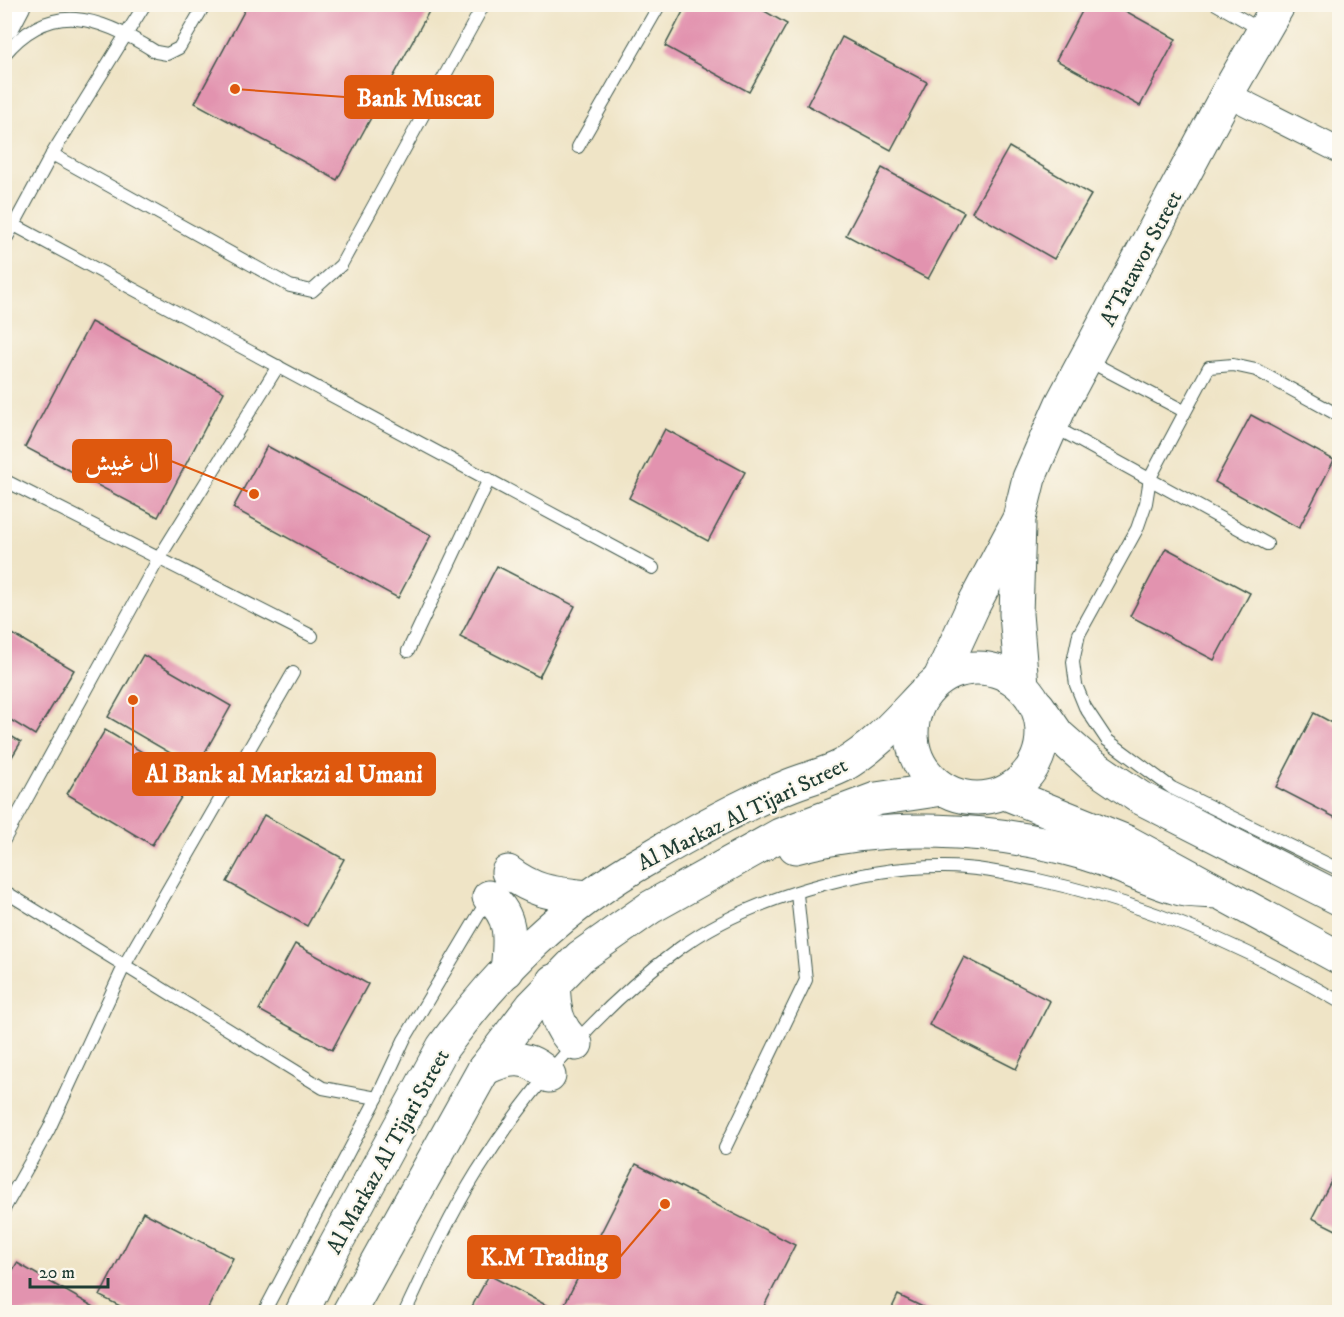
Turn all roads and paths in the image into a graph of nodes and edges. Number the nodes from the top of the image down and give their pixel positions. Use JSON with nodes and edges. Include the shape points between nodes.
{"nodes":[{"id":1,"x":14,"y":4,"type":"edge"},
{"id":2,"x":145,"y":4,"type":"edge"},
{"id":3,"x":205,"y":4,"type":"edge"},
{"id":4,"x":484,"y":4,"type":"edge"},
{"id":5,"x":660,"y":4,"type":"edge"},
{"id":6,"x":1216,"y":4,"type":"edge"},
{"id":7,"x":1272,"y":18,"type":"edge"},
{"id":8,"x":4,"y":22,"type":"edge"},
{"id":9,"x":128,"y":34,"type":"junction"},
{"id":10,"x":4,"y":55,"type":"edge"},
{"id":11,"x":1227,"y":94,"type":"junction"},
{"id":12,"x":578,"y":147,"type":"dead end"},
{"id":13,"x":1340,"y":151,"type":"edge"},
{"id":14,"x":52,"y":154,"type":"junction"},
{"id":15,"x":14,"y":225,"type":"junction"},
{"id":16,"x":4,"y":243,"type":"edge"},
{"id":17,"x":1086,"y":359,"type":"junction"},
{"id":18,"x":279,"y":366,"type":"junction"},
{"id":19,"x":1184,"y":411,"type":"junction"},
{"id":20,"x":1340,"y":416,"type":"edge"},
{"id":21,"x":1052,"y":425,"type":"junction"},
{"id":22,"x":1150,"y":478,"type":"junction"},
{"id":23,"x":489,"y":479,"type":"junction"},
{"id":24,"x":4,"y":480,"type":"edge"},
{"id":25,"x":1019,"y":519,"type":"junction"},
{"id":26,"x":1267,"y":544,"type":"dead end"},
{"id":27,"x":159,"y":558,"type":"junction"},
{"id":28,"x":653,"y":568,"type":"dead end"},
{"id":29,"x":312,"y":636,"type":"dead end"},
{"id":30,"x":408,"y":651,"type":"dead end"},
{"id":31,"x":293,"y":673,"type":"dead end"},
{"id":32,"x":931,"y":686,"type":"junction"},
{"id":33,"x":1029,"y":694,"type":"junction"},
{"id":34,"x":943,"y":789,"type":"junction"},
{"id":35,"x":1005,"y":793,"type":"junction"},
{"id":36,"x":4,"y":840,"type":"edge"},
{"id":37,"x":727,"y":865,"type":"junction"},
{"id":38,"x":1340,"y":870,"type":"edge"},
{"id":39,"x":498,"y":884,"type":"junction"},
{"id":40,"x":4,"y":891,"type":"edge"},
{"id":41,"x":1218,"y":892,"type":"junction"},
{"id":42,"x":797,"y":894,"type":"junction"},
{"id":43,"x":586,"y":897,"type":"junction"},
{"id":44,"x":1340,"y":899,"type":"edge"},
{"id":45,"x":1340,"y":958,"type":"edge"},
{"id":46,"x":126,"y":964,"type":"junction"},
{"id":47,"x":507,"y":970,"type":"junction"},
{"id":48,"x":553,"y":981,"type":"junction"},
{"id":49,"x":1340,"y":1002,"type":"edge"},
{"id":50,"x":576,"y":1044,"type":"junction"},
{"id":51,"x":484,"y":1069,"type":"junction"},
{"id":52,"x":549,"y":1076,"type":"junction"},
{"id":53,"x":377,"y":1098,"type":"junction"},
{"id":54,"x":724,"y":1148,"type":"dead end"},
{"id":55,"x":4,"y":1209,"type":"edge"},
{"id":56,"x":264,"y":1312,"type":"edge"},
{"id":57,"x":302,"y":1312,"type":"edge"},
{"id":58,"x":349,"y":1312,"type":"edge"},
{"id":59,"x":405,"y":1312,"type":"edge"}],
"edges":[{"from":1,"to":8,"type":"street"},
{"from":2,"to":9,"type":"lane"},
{"from":3,"to":9,"type":"lane","via":[[179,48],[167,54],[156,52]]},
{"from":4,"to":14,"type":"lane","via":[[341,265],[312,291],[290,286]]},
{"from":5,"to":12,"type":"lane"},
{"from":6,"to":7,"type":"lane"},
{"from":7,"to":11,"type":"street","name":"A'Tatawor Street"},
{"from":9,"to":10,"type":"lane","via":[[74,7],[48,12],[25,27]]},
{"from":9,"to":14,"type":"lane"},
{"from":11,"to":13,"type":"street"},
{"from":11,"to":17,"type":"street","name":"A'Tatawor Street"},
{"from":14,"to":15,"type":"lane"},
{"from":15,"to":16,"type":"lane"},
{"from":15,"to":18,"type":"lane"},
{"from":17,"to":19,"type":"lane"},
{"from":17,"to":21,"type":"street","name":"A'Tatawor Street"},
{"from":18,"to":23,"type":"lane"},
{"from":18,"to":27,"type":"lane"},
{"from":19,"to":20,"type":"lane","via":[[1209,367],[1233,365],[1256,370]]},
{"from":19,"to":22,"type":"lane"},
{"from":21,"to":22,"type":"lane"},
{"from":21,"to":25,"type":"street","name":"A'Tatawor Street","via":[[1029,478]]},
{"from":22,"to":26,"type":"lane"},
{"from":22,"to":38,"type":"lane","via":[[1137,529],[1079,634],[1072,663],[1085,707],[1107,740],[1172,788]]},
{"from":23,"to":28,"type":"lane"},
{"from":23,"to":30,"type":"lane"},
{"from":24,"to":27,"type":"lane"},
{"from":25,"to":32,"type":"street","name":"A'Tatawor Street"},
{"from":25,"to":33,"type":"street","name":"A'Tatawor Street","via":[[1016,614]]},
{"from":27,"to":29,"type":"lane"},
{"from":27,"to":36,"type":"lane"},
{"from":31,"to":46,"type":"lane"},
{"from":32,"to":33,"type":"street","via":[[960,669],[982,667],[1004,673]]},
{"from":32,"to":34,"type":"street","via":[[914,713],[911,735],[915,756],[927,775]]},
{"from":32,"to":43,"type":"street","name":"Al Markaz Al Tijari Street","via":[[881,737],[842,766],[731,814],[649,857]]},
{"from":33,"to":35,"type":"street","via":[[1042,722],[1042,744],[1029,772]]},
{"from":33,"to":44,"type":"street","via":[[1058,735],[1109,778]]},
{"from":34,"to":35,"type":"street","via":[[974,798]]},
{"from":34,"to":37,"type":"street","name":"Al Markaz Al Tijari Street","via":[[876,799],[780,835]]},
{"from":35,"to":41,"type":"street","via":[[1126,842]]},
{"from":37,"to":41,"type":"street","via":[[835,837],[927,831],[1048,843],[1179,889]]},
{"from":37,"to":48,"type":"street","name":"Al Markaz Al Tijari Street","via":[[616,930]]},
{"from":39,"to":43,"type":"street"},
{"from":39,"to":47,"type":"street","via":[[498,905],[511,935]]},
{"from":39,"to":53,"type":"lane","via":[[404,1040]]},
{"from":40,"to":46,"type":"lane"},
{"from":41,"to":45,"type":"street"},
{"from":42,"to":49,"type":"lane","via":[[895,869],[948,866],[1007,874],[1099,893],[1167,917],[1232,944]]},
{"from":42,"to":50,"type":"lane","via":[[753,909],[681,948]]},
{"from":42,"to":54,"type":"lane","via":[[806,980]]},
{"from":43,"to":47,"type":"street","name":"Al Markaz Al Tijari Street","via":[[555,921]]},
{"from":46,"to":53,"type":"lane","via":[[323,1088]]},
{"from":46,"to":55,"type":"lane","via":[[49,1129]]},
{"from":47,"to":57,"type":"street","name":"Al Markaz Al Tijari Street","via":[[442,1047]]},
{"from":48,"to":50,"type":"street","via":[[554,1012],[567,1037]]},
{"from":48,"to":51,"type":"street","name":"Al Markaz Al Tijari Street"},
{"from":50,"to":52,"type":"lane"},
{"from":51,"to":52,"type":"street","via":[[513,1059],[529,1061]]},
{"from":51,"to":58,"type":"street","name":"Al Markaz Al Tijari Street"},
{"from":52,"to":59,"type":"lane","via":[[477,1172],[441,1235]]},
{"from":53,"to":56,"type":"lane"}]}
